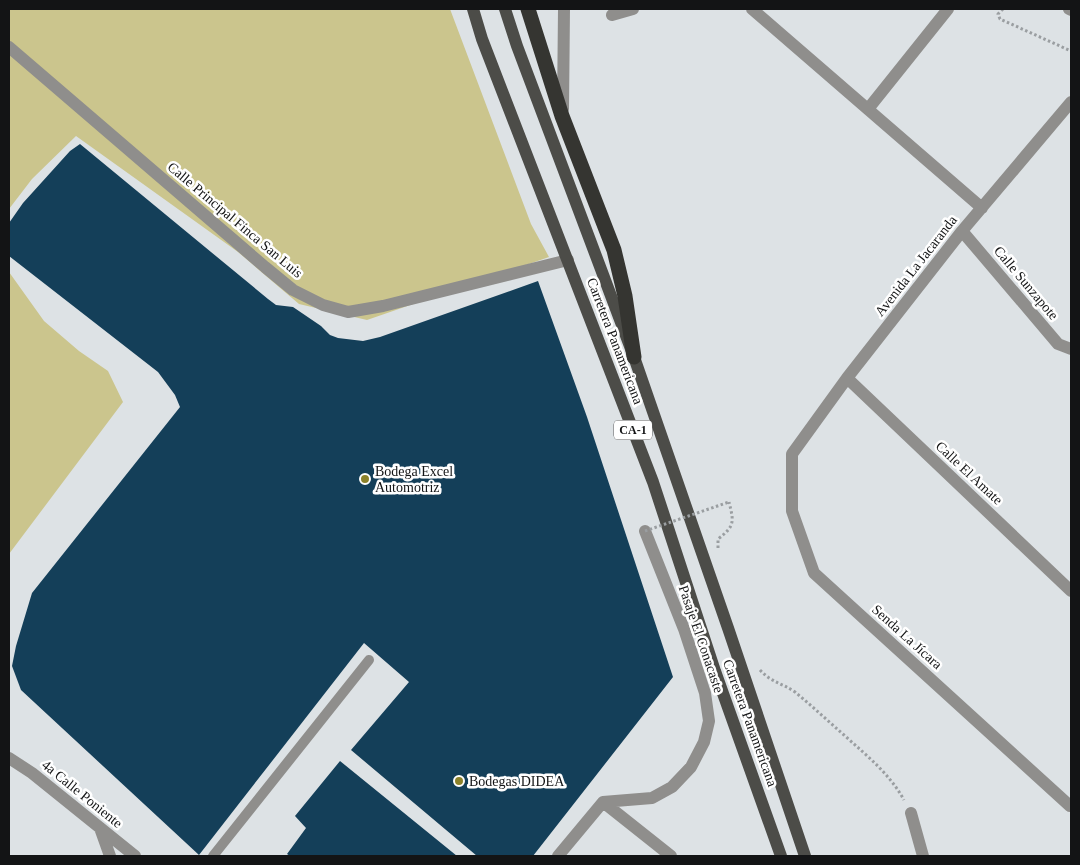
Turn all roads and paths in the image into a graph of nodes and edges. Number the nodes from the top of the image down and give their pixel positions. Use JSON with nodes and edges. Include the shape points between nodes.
{"nodes":[{"id":1,"x":473,"y":9,"type":"edge"},
{"id":2,"x":505,"y":9,"type":"edge"},
{"id":3,"x":528,"y":9,"type":"edge"},
{"id":4,"x":564,"y":9,"type":"edge"},
{"id":5,"x":633,"y":9,"type":"edge"},
{"id":6,"x":752,"y":9,"type":"edge"},
{"id":7,"x":948,"y":9,"type":"edge"},
{"id":8,"x":1003,"y":9,"type":"edge"},
{"id":9,"x":612,"y":15,"type":"dead end"},
{"id":10,"x":9,"y":47,"type":"edge"},
{"id":11,"x":1071,"y":51,"type":"edge"},
{"id":12,"x":1071,"y":102,"type":"edge"},
{"id":13,"x":868,"y":109,"type":"junction"},
{"id":14,"x":562,"y":116,"type":"junction"},
{"id":15,"x":982,"y":208,"type":"junction"},
{"id":16,"x":962,"y":231,"type":"junction"},
{"id":17,"x":568,"y":260,"type":"junction"},
{"id":18,"x":1071,"y":349,"type":"edge"},
{"id":19,"x":634,"y":357,"type":"junction"},
{"id":20,"x":847,"y":378,"type":"junction"},
{"id":21,"x":792,"y":454,"type":"joint"},
{"id":22,"x":645,"y":531,"type":"joint"},
{"id":23,"x":720,"y":557,"type":"dead end"},
{"id":24,"x":1071,"y":591,"type":"edge"},
{"id":25,"x":368,"y":660,"type":"dead end"},
{"id":26,"x":757,"y":662,"type":"dead end"},
{"id":27,"x":9,"y":758,"type":"edge"},
{"id":28,"x":603,"y":802,"type":"junction"},
{"id":29,"x":1070,"y":806,"type":"dead end"},
{"id":30,"x":911,"y":813,"type":"joint"},
{"id":31,"x":99,"y":826,"type":"junction"},
{"id":32,"x":563,"y":855,"type":"edge"},
{"id":33,"x":110,"y":856,"type":"edge"},
{"id":34,"x":135,"y":856,"type":"edge"},
{"id":35,"x":213,"y":856,"type":"edge"},
{"id":36,"x":670,"y":856,"type":"edge"},
{"id":37,"x":781,"y":856,"type":"edge"},
{"id":38,"x":805,"y":856,"type":"edge"},
{"id":39,"x":923,"y":856,"type":"edge"}],
"edges":[{"from":1,"to":17,"type":"main road","name":"Carretera Panamericana","number":"CA-1"},
{"from":2,"to":19,"type":"main road","name":"Carretera Panamericana","number":"CA-1"},
{"from":3,"to":14,"type":"highway"},
{"from":4,"to":14,"type":"street"},
{"from":5,"to":9,"type":"street"},
{"from":6,"to":13,"type":"street"},
{"from":7,"to":13,"type":"street"},
{"from":8,"to":11,"type":"path","via":[[998,14],[1000,19]]},
{"from":10,"to":17,"type":"street","name":"Calle Principal Finca San Luis","via":[[264,267],[293,290],[322,305],[348,312],[383,306]]},
{"from":12,"to":15,"type":"street","name":"Avenida La Jacaranda"},
{"from":13,"to":15,"type":"street"},
{"from":14,"to":19,"type":"highway","via":[[614,250]]},
{"from":15,"to":16,"type":"street","name":"Avenida La Jacaranda"},
{"from":16,"to":18,"type":"street","name":"Calle Sunzapote","via":[[1058,344]]},
{"from":16,"to":20,"type":"street","name":"Avenida La Jacaranda"},
{"from":17,"to":37,"type":"main road","name":"Carretera Panamericana","number":"CA-1","via":[[653,482],[715,671]]},
{"from":19,"to":38,"type":"main road","name":"Carretera Panamericana","number":"CA-1"},
{"from":20,"to":21,"type":"street","name":"Avenida La Jacaranda"},
{"from":20,"to":24,"type":"street","name":"Calle El Amate"},
{"from":21,"to":29,"type":"street","name":"Senda La Jícara","via":[[792,511],[814,573]]},
{"from":22,"to":23,"type":"path","bridge":true,"via":[[729,502],[733,519],[731,526],[718,539]]},
{"from":22,"to":28,"type":"street","name":"Pasaje El Conacaste","via":[[684,628],[705,693],[709,721],[704,742],[691,766],[672,787],[652,798]]},
{"from":25,"to":35,"type":"lane"},
{"from":26,"to":30,"type":"path","via":[[760,670],[772,681],[808,702],[889,776]]},
{"from":27,"to":31,"type":"street","name":"4a Calle Poniente"},
{"from":28,"to":32,"type":"street"},
{"from":28,"to":36,"type":"street"},
{"from":30,"to":39,"type":"street"},
{"from":31,"to":33,"type":"street"},
{"from":31,"to":34,"type":"street","name":"4a Calle Poniente"}]}
